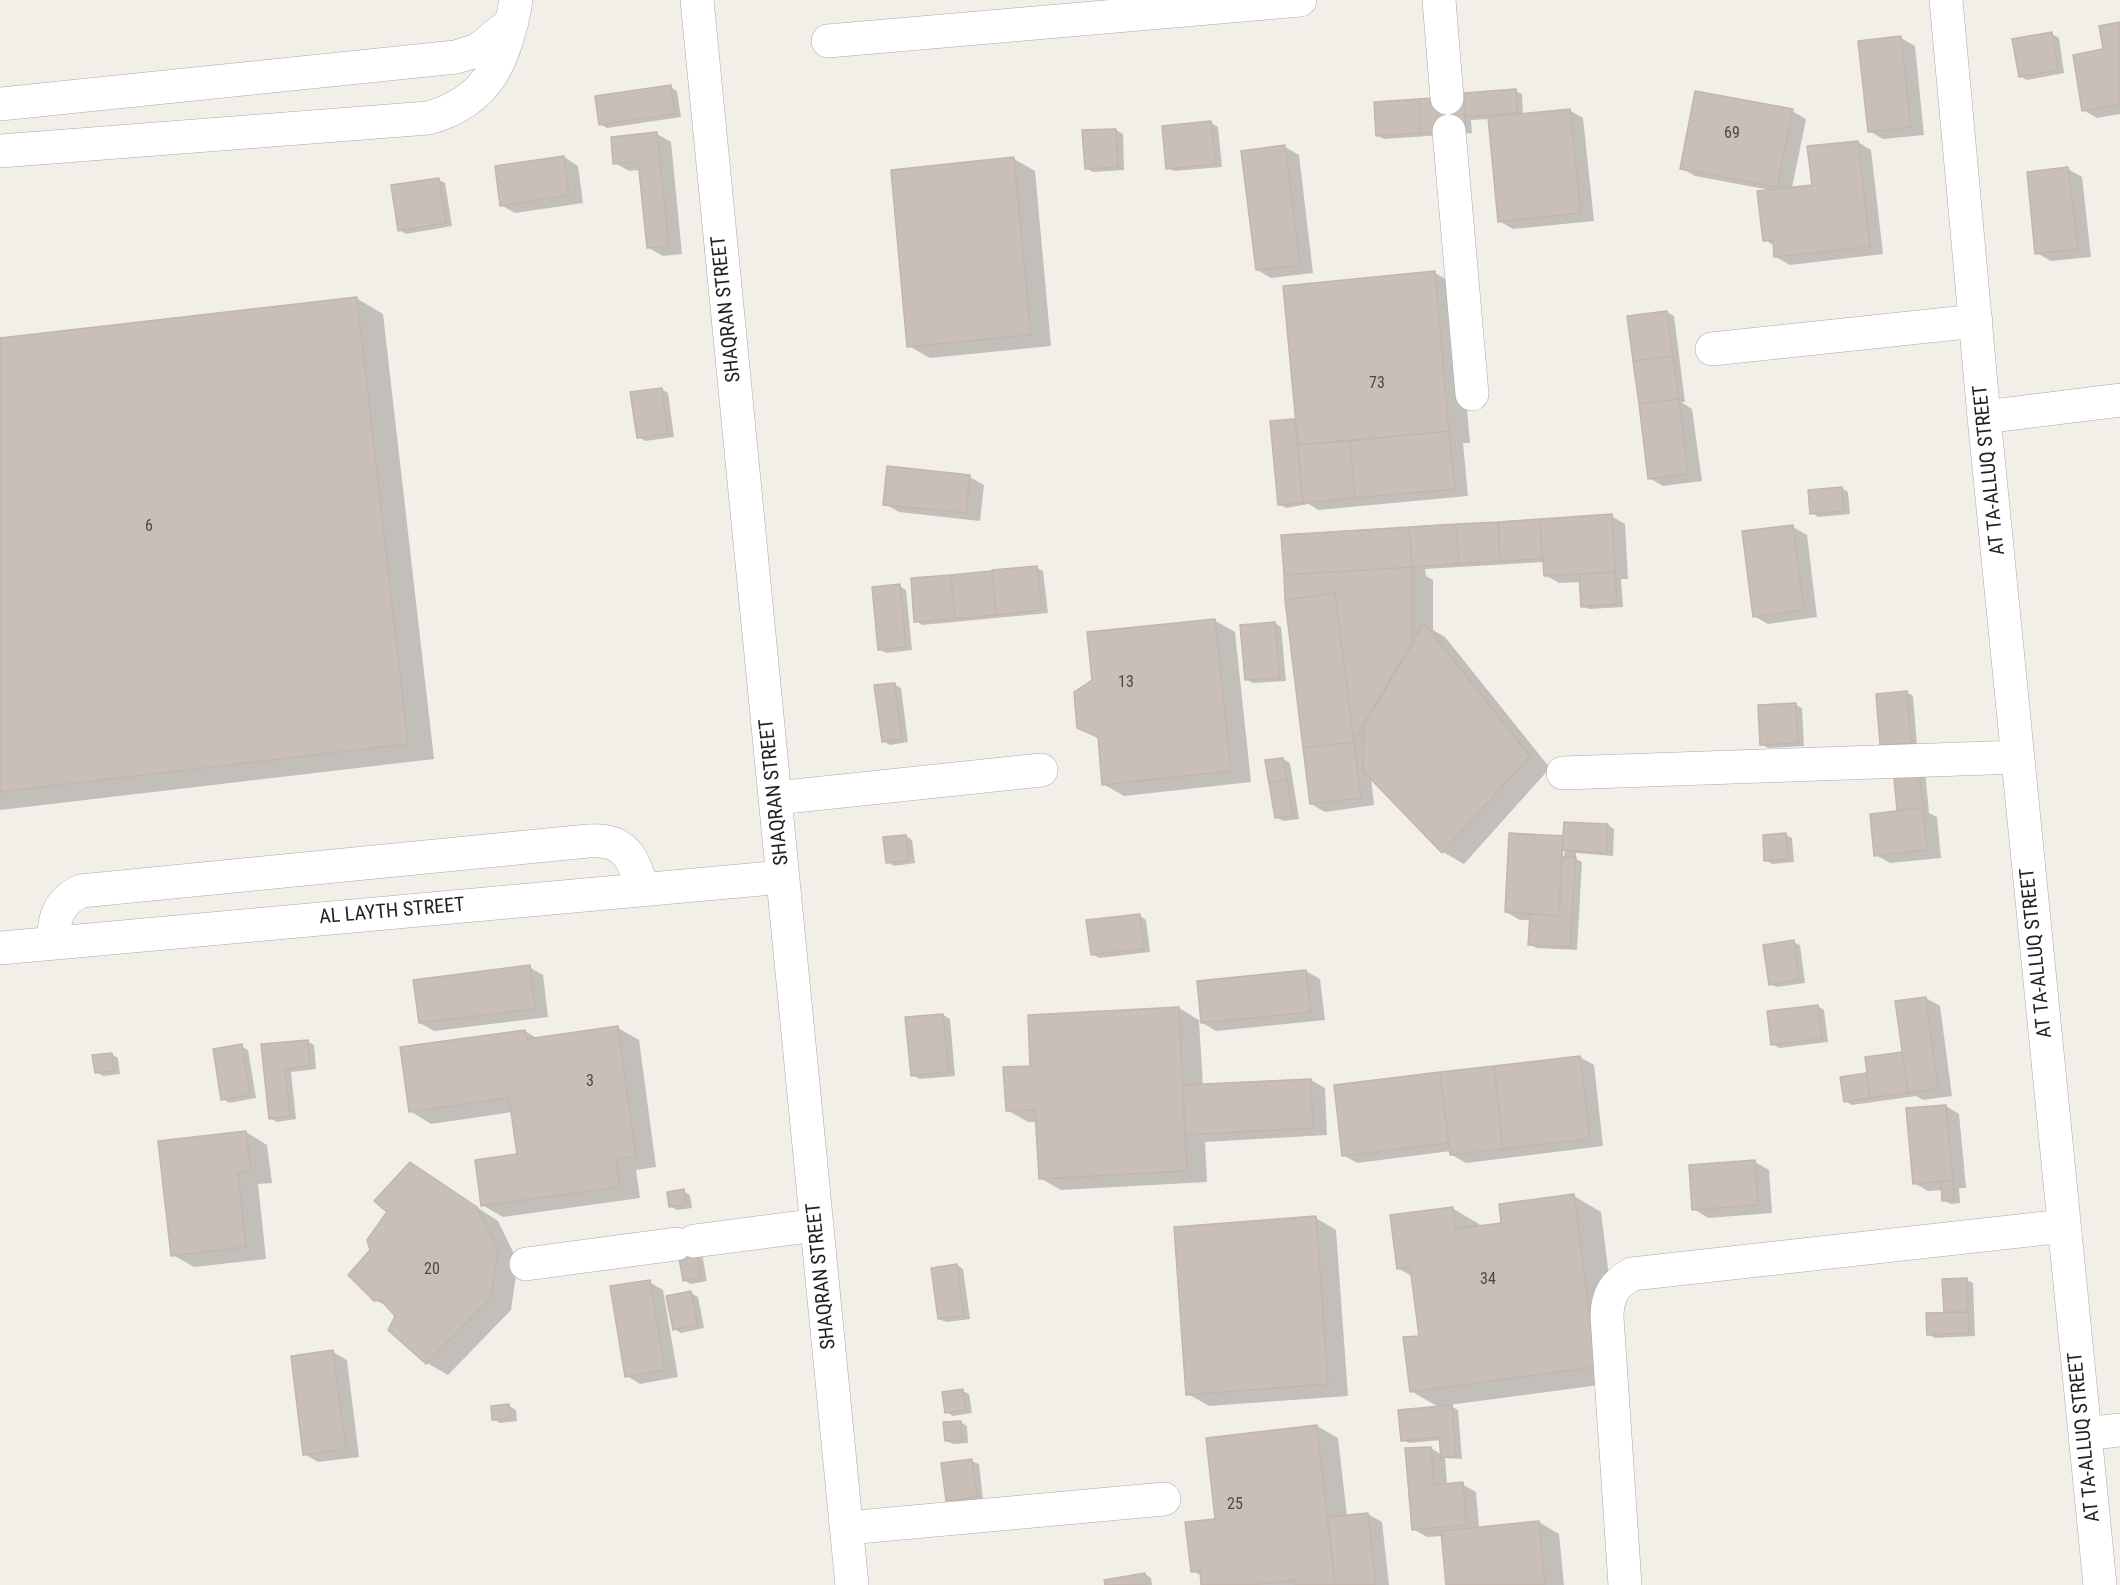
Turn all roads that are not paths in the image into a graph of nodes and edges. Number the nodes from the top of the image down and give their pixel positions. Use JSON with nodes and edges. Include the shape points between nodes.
{"nodes":[{"id":1,"x":697,"y":0,"type":"edge"},
{"id":2,"x":1300,"y":0,"type":"edge"},
{"id":3,"x":1439,"y":0,"type":"edge"},
{"id":4,"x":1946,"y":0,"type":"edge"},
{"id":5,"x":1222,"y":3,"type":"edge"},
{"id":6,"x":514,"y":11,"type":"edge"},
{"id":7,"x":828,"y":41,"type":"dead end"},
{"id":8,"x":1447,"y":98,"type":"dead end"},
{"id":9,"x":0,"y":104,"type":"edge"},
{"id":10,"x":1449,"y":131,"type":"dead end"},
{"id":11,"x":0,"y":152,"type":"edge"},
{"id":12,"x":1976,"y":321,"type":"junction"},
{"id":13,"x":1712,"y":349,"type":"dead end"},
{"id":14,"x":1472,"y":394,"type":"dead end"},
{"id":15,"x":2120,"y":400,"type":"edge"},
{"id":16,"x":1984,"y":417,"type":"junction"},
{"id":17,"x":2018,"y":757,"type":"junction"},
{"id":18,"x":1041,"y":770,"type":"dead end"},
{"id":19,"x":1563,"y":773,"type":"dead end"},
{"id":20,"x":776,"y":798,"type":"junction"},
{"id":21,"x":783,"y":877,"type":"junction"},
{"id":22,"x":643,"y":890,"type":"junction"},
{"id":23,"x":54,"y":943,"type":"junction"},
{"id":24,"x":0,"y":948,"type":"edge"},
{"id":25,"x":818,"y":1225,"type":"junction"},
{"id":26,"x":2064,"y":1226,"type":"junction"},
{"id":27,"x":526,"y":1264,"type":"dead end"},
{"id":28,"x":2120,"y":1430,"type":"edge"},
{"id":29,"x":2085,"y":1434,"type":"junction"},
{"id":30,"x":1164,"y":1499,"type":"dead end"},
{"id":31,"x":847,"y":1528,"type":"junction"},
{"id":32,"x":852,"y":1585,"type":"edge"},
{"id":33,"x":1625,"y":1585,"type":"edge"},
{"id":34,"x":2100,"y":1585,"type":"edge"}],
"edges":[{"from":1,"to":20,"type":"street","name":"SHAQRAN STREET"},
{"from":2,"to":5,"type":"street"},
{"from":3,"to":8,"type":"street"},
{"from":4,"to":12,"type":"street","name":"AT TA-ALLUQ STREET"},
{"from":5,"to":7,"type":"street"},
{"from":6,"to":9,"type":"street","via":[[484,46],[456,57]]},
{"from":6,"to":11,"type":"street","via":[[495,71],[480,90],[448,112],[428,117]]},
{"from":10,"to":14,"type":"street"},
{"from":12,"to":13,"type":"street"},
{"from":12,"to":16,"type":"street","name":"AT TA-ALLUQ STREET"},
{"from":15,"to":16,"type":"street"},
{"from":16,"to":17,"type":"street","name":"AT TA-ALLUQ STREET"},
{"from":17,"to":19,"type":"street"},
{"from":17,"to":26,"type":"street","name":"AT TA-ALLUQ STREET"},
{"from":18,"to":20,"type":"street"},
{"from":20,"to":21,"type":"street","name":"SHAQRAN STREET"},
{"from":21,"to":22,"type":"street","name":"AL LAYTH STREET"},
{"from":21,"to":25,"type":"street","name":"SHAQRAN STREET"},
{"from":22,"to":23,"type":"street","name":"AL LAYTH STREET"},
{"from":22,"to":23,"type":"street","via":[[634,861],[613,843],[600,840],[81,891],[70,896],[56,916]]},
{"from":23,"to":24,"type":"street","name":"AL LAYTH STREET"},
{"from":25,"to":27,"type":"street"},
{"from":25,"to":31,"type":"street","name":"SHAQRAN STREET"},
{"from":26,"to":29,"type":"street","name":"AT TA-ALLUQ STREET"},
{"from":26,"to":33,"type":"street","via":[[1632,1274],[1620,1281],[1607,1304],[1607,1317]]},
{"from":28,"to":29,"type":"street"},
{"from":29,"to":34,"type":"street","name":"AT TA-ALLUQ STREET"},
{"from":30,"to":31,"type":"street"},
{"from":31,"to":32,"type":"street","name":"SHAQRAN STREET"}]}
